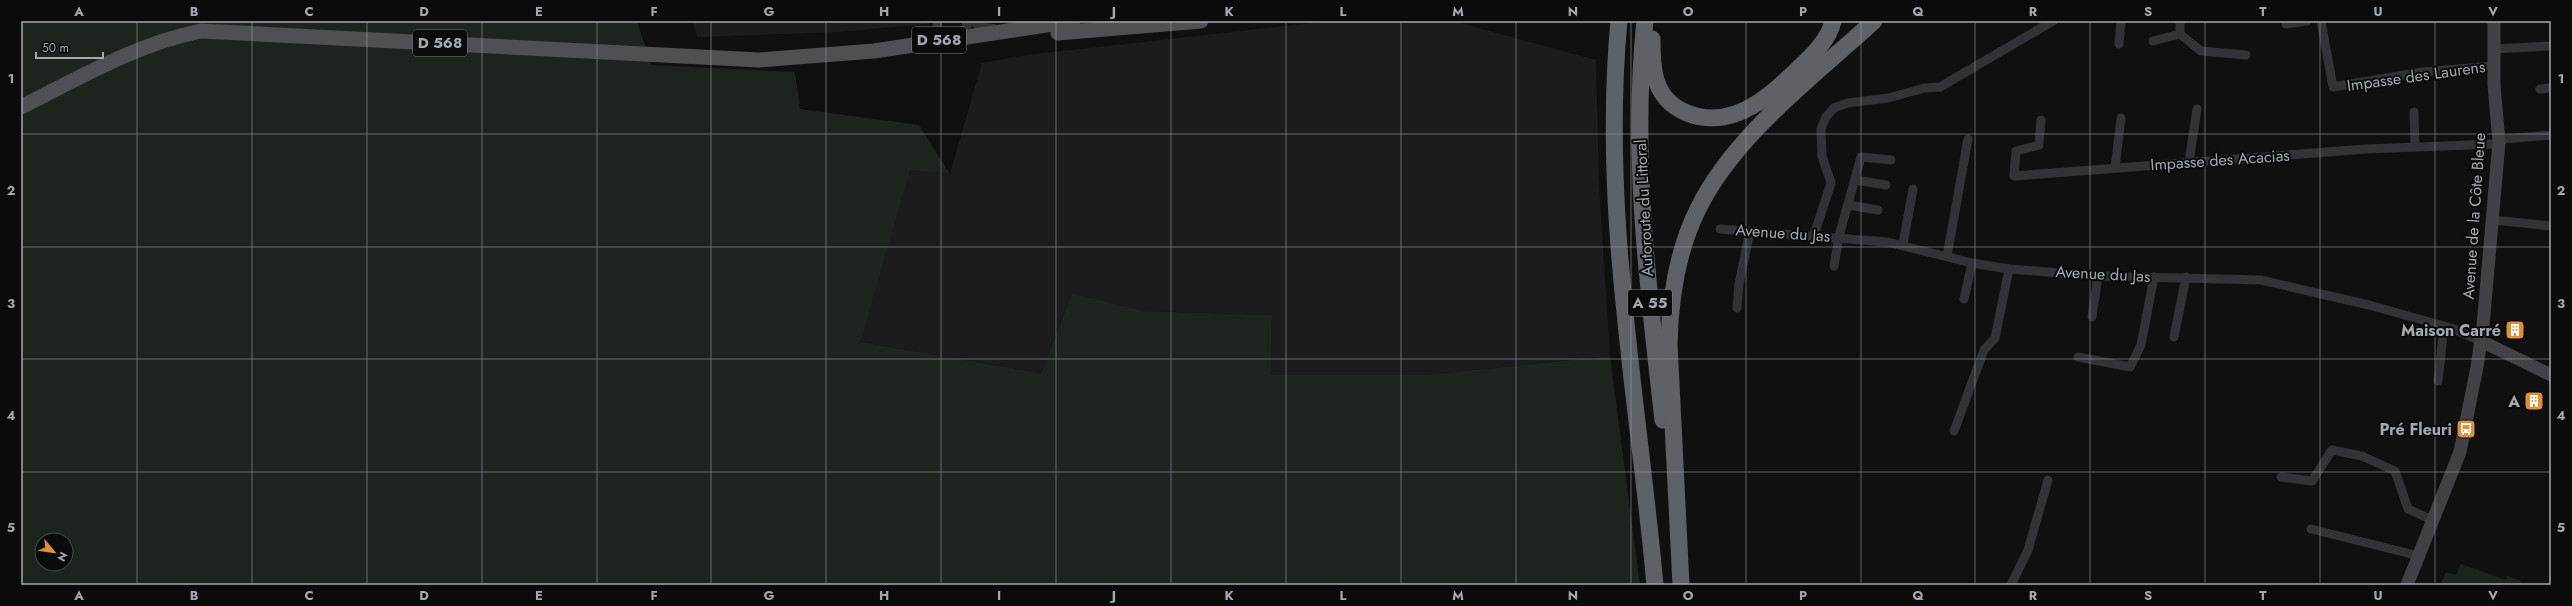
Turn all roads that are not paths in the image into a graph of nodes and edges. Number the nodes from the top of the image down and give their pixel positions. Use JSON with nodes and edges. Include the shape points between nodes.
{"nodes":[{"id":1,"x":938,"y":21,"type":"edge"},
{"id":2,"x":966,"y":21,"type":"edge"},
{"id":3,"x":971,"y":21,"type":"edge"},
{"id":4,"x":1073,"y":21,"type":"edge"},
{"id":5,"x":1201,"y":21,"type":"edge"},
{"id":6,"x":1612,"y":21,"type":"edge"},
{"id":7,"x":1619,"y":21,"type":"edge"},
{"id":8,"x":1645,"y":21,"type":"edge"},
{"id":9,"x":1652,"y":21,"type":"edge"},
{"id":10,"x":1833,"y":21,"type":"edge"},
{"id":11,"x":1874,"y":21,"type":"edge"},
{"id":12,"x":2054,"y":21,"type":"edge"},
{"id":13,"x":2122,"y":21,"type":"edge"},
{"id":14,"x":2180,"y":21,"type":"edge"},
{"id":15,"x":2286,"y":21,"type":"edge"},
{"id":16,"x":2307,"y":21,"type":"edge"},
{"id":17,"x":2321,"y":21,"type":"edge"},
{"id":18,"x":2494,"y":21,"type":"edge"},
{"id":19,"x":1004,"y":31,"type":"junction"},
{"id":20,"x":2180,"y":34,"type":"junction"},
{"id":21,"x":958,"y":41,"type":"junction"},
{"id":22,"x":2153,"y":41,"type":"dead end"},
{"id":23,"x":936,"y":44,"type":"junction"},
{"id":24,"x":2119,"y":44,"type":"dead end"},
{"id":25,"x":2551,"y":46,"type":"edge"},
{"id":26,"x":2494,"y":49,"type":"junction"},
{"id":27,"x":2246,"y":55,"type":"dead end"},
{"id":28,"x":2494,"y":66,"type":"junction"},
{"id":29,"x":2551,"y":88,"type":"edge"},
{"id":30,"x":2540,"y":89,"type":"dead end"},
{"id":31,"x":21,"y":107,"type":"edge"},
{"id":32,"x":2197,"y":109,"type":"dead end"},
{"id":33,"x":2414,"y":112,"type":"dead end"},
{"id":34,"x":2121,"y":118,"type":"dead end"},
{"id":35,"x":2041,"y":120,"type":"dead end"},
{"id":36,"x":2551,"y":135,"type":"edge"},
{"id":37,"x":1968,"y":139,"type":"dead end"},
{"id":38,"x":2499,"y":142,"type":"junction"},
{"id":39,"x":2415,"y":147,"type":"junction"},
{"id":40,"x":1891,"y":160,"type":"dead end"},
{"id":41,"x":2189,"y":162,"type":"junction"},
{"id":42,"x":2115,"y":168,"type":"junction"},
{"id":43,"x":1855,"y":180,"type":"junction"},
{"id":44,"x":1886,"y":185,"type":"dead end"},
{"id":45,"x":1913,"y":189,"type":"dead end"},
{"id":46,"x":1848,"y":205,"type":"junction"},
{"id":47,"x":1878,"y":210,"type":"dead end"},
{"id":48,"x":2493,"y":220,"type":"junction"},
{"id":49,"x":2551,"y":226,"type":"edge"},
{"id":50,"x":1720,"y":229,"type":"dead end"},
{"id":51,"x":1750,"y":231,"type":"junction"},
{"id":52,"x":1814,"y":235,"type":"junction"},
{"id":53,"x":1839,"y":236,"type":"junction"},
{"id":54,"x":1903,"y":244,"type":"junction"},
{"id":55,"x":1947,"y":256,"type":"junction"},
{"id":56,"x":1619,"y":258,"type":"junction"},
{"id":57,"x":1972,"y":263,"type":"junction"},
{"id":58,"x":1834,"y":266,"type":"dead end"},
{"id":59,"x":2009,"y":268,"type":"junction"},
{"id":60,"x":2098,"y":276,"type":"junction"},
{"id":61,"x":2154,"y":277,"type":"junction"},
{"id":62,"x":2186,"y":277,"type":"junction"},
{"id":63,"x":1964,"y":299,"type":"dead end"},
{"id":64,"x":1737,"y":308,"type":"dead end"},
{"id":65,"x":2092,"y":317,"type":"dead end"},
{"id":66,"x":2444,"y":326,"type":"junction"},
{"id":67,"x":2174,"y":338,"type":"dead end"},
{"id":68,"x":2481,"y":341,"type":"junction"},
{"id":69,"x":2078,"y":357,"type":"dead end"},
{"id":70,"x":2551,"y":374,"type":"edge"},
{"id":71,"x":2438,"y":381,"type":"dead end"},
{"id":72,"x":1954,"y":431,"type":"dead end"},
{"id":73,"x":2280,"y":477,"type":"dead end"},
{"id":74,"x":2048,"y":480,"type":"dead end"},
{"id":75,"x":2432,"y":520,"type":"junction"},
{"id":76,"x":2311,"y":529,"type":"dead end"},
{"id":77,"x":2419,"y":556,"type":"junction"},
{"id":78,"x":1654,"y":585,"type":"edge"},
{"id":79,"x":1680,"y":585,"type":"edge"},
{"id":80,"x":2011,"y":585,"type":"edge"},
{"id":81,"x":2407,"y":585,"type":"edge"}],
"edges":[{"from":1,"to":23,"type":"street"},
{"from":2,"to":21,"type":"street","via":[[967,26]]},
{"from":3,"to":19,"type":"street","via":[[983,27]]},
{"from":4,"to":19,"type":"main road","number":"D 568"},
{"from":5,"to":21,"type":"main road","number":"D 568"},
{"from":6,"to":56,"type":"highway","via":[[1609,121]]},
{"from":7,"to":56,"type":"highway","name":"Autoroute du Littoral","number":"A 55","via":[[1614,102]]},
{"from":8,"to":79,"type":"highway","name":"Autoroute du Littoral","number":"A 55","via":[[1639,127],[1642,210]]},
{"from":9,"to":10,"type":"highway","via":[[1655,77],[1664,96],[1678,109],[1689,114],[1715,118],[1736,114],[1781,85],[1812,56]]},
{"from":11,"to":79,"type":"highway","via":[[1774,112],[1723,168],[1698,209],[1677,266],[1670,308],[1668,344]]},
{"from":12,"to":52,"type":"street","via":[[1940,87],[1848,103],[1834,108],[1826,117],[1821,129],[1822,156],[1830,184]]},
{"from":13,"to":24,"type":"street"},
{"from":14,"to":20,"type":"street"},
{"from":15,"to":16,"type":"street","via":[[2286,24]]},
{"from":17,"to":28,"type":"street","name":"Impasse des Laurens","via":[[2333,87],[2422,72]]},
{"from":18,"to":26,"type":"street","name":"Avenue de la Côte Bleue"},
{"from":19,"to":21,"type":"main road","number":"D 568"},
{"from":20,"to":22,"type":"street"},
{"from":20,"to":27,"type":"street","via":[[2201,50]]},
{"from":21,"to":23,"type":"main road","number":"D 568"},
{"from":23,"to":31,"type":"main road","number":"D 568","via":[[759,60],[201,31],[170,37],[141,48]]},
{"from":25,"to":26,"type":"street"},
{"from":26,"to":28,"type":"street","name":"Avenue de la Côte Bleue"},
{"from":28,"to":38,"type":"street","name":"Avenue de la Côte Bleue"},
{"from":29,"to":30,"type":"street"},
{"from":32,"to":41,"type":"street"},
{"from":33,"to":39,"type":"street"},
{"from":34,"to":42,"type":"street"},
{"from":35,"to":42,"type":"street","name":"Impasse des Acacias","via":[[2039,145],[2016,151],[2014,176]]},
{"from":36,"to":38,"type":"street","name":"Impasse des Acacias","via":[[2503,139]]},
{"from":37,"to":55,"type":"street"},
{"from":38,"to":39,"type":"street","name":"Impasse des Acacias"},
{"from":38,"to":48,"type":"street","name":"Avenue de la Côte Bleue"},
{"from":39,"to":41,"type":"street","name":"Impasse des Acacias"},
{"from":40,"to":43,"type":"street","via":[[1861,157]]},
{"from":41,"to":42,"type":"street","name":"Impasse des Acacias"},
{"from":43,"to":44,"type":"street"},
{"from":43,"to":46,"type":"street"},
{"from":45,"to":54,"type":"street"},
{"from":46,"to":47,"type":"street"},
{"from":46,"to":53,"type":"street"},
{"from":48,"to":49,"type":"street"},
{"from":48,"to":68,"type":"street","name":"Avenue de la Côte Bleue"},
{"from":50,"to":51,"type":"street","name":"Avenue du Jas"},
{"from":51,"to":52,"type":"street","name":"Avenue du Jas"},
{"from":51,"to":64,"type":"street","via":[[1739,284]]},
{"from":52,"to":53,"type":"street","name":"Avenue du Jas"},
{"from":53,"to":54,"type":"street","name":"Avenue du Jas"},
{"from":53,"to":58,"type":"street"},
{"from":54,"to":55,"type":"street","name":"Avenue du Jas"},
{"from":55,"to":57,"type":"street","name":"Avenue du Jas"},
{"from":56,"to":78,"type":"highway","name":"Autoroute du Littoral","number":"A 55"},
{"from":57,"to":59,"type":"street","name":"Avenue du Jas"},
{"from":57,"to":63,"type":"street"},
{"from":59,"to":60,"type":"street","name":"Avenue du Jas"},
{"from":59,"to":72,"type":"street","via":[[1995,338],[1984,350]]},
{"from":60,"to":61,"type":"street","name":"Avenue du Jas"},
{"from":60,"to":65,"type":"street"},
{"from":61,"to":62,"type":"street","name":"Avenue du Jas"},
{"from":61,"to":69,"type":"street","via":[[2141,345],[2130,367]]},
{"from":62,"to":66,"type":"street","name":"Avenue du Jas","via":[[2261,280],[2369,305]]},
{"from":62,"to":67,"type":"street"},
{"from":66,"to":68,"type":"street","name":"Avenue du Jas"},
{"from":66,"to":71,"type":"street"},
{"from":68,"to":70,"type":"street"},
{"from":68,"to":75,"type":"street","name":"Avenue de la Côte Bleue","via":[[2464,440]]},
{"from":73,"to":75,"type":"street","via":[[2312,481],[2332,450],[2362,456],[2395,471],[2408,509]]},
{"from":74,"to":80,"type":"street","via":[[2028,550]]},
{"from":75,"to":77,"type":"street","name":"Avenue de la Côte Bleue"},
{"from":76,"to":77,"type":"street"},
{"from":77,"to":81,"type":"street","name":"Avenue de la Côte Bleue"}]}
